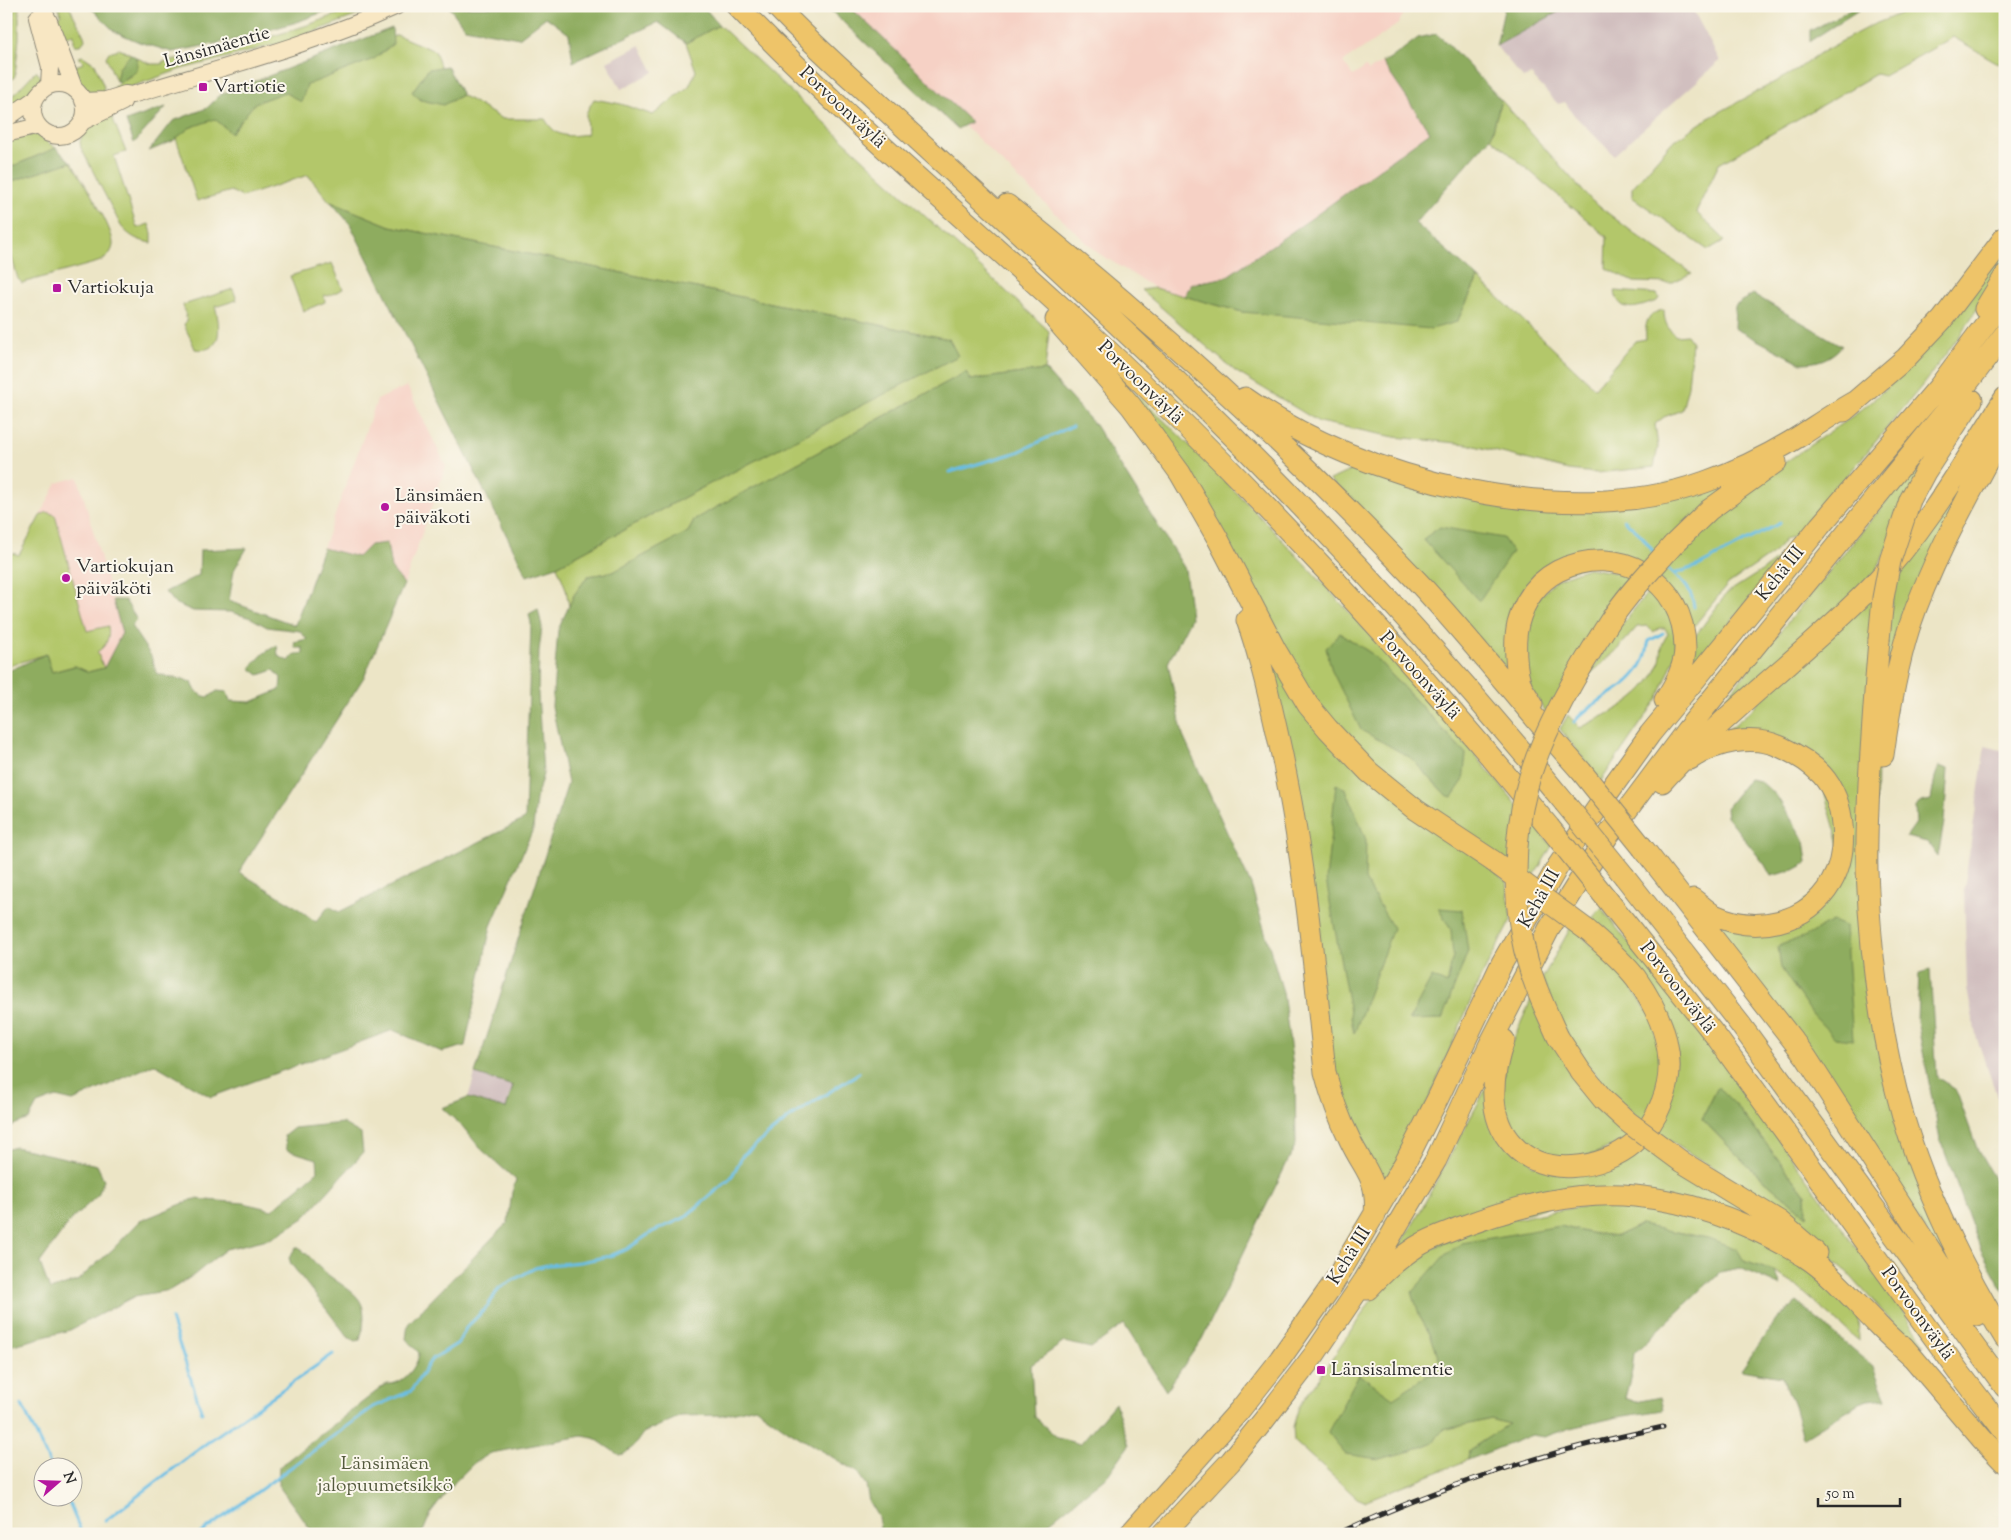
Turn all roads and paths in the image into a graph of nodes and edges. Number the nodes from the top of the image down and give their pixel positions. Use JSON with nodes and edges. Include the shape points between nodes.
{"nodes":[{"id":1,"x":39,"y":6,"type":"edge"},
{"id":2,"x":396,"y":6,"type":"edge"},
{"id":3,"x":737,"y":6,"type":"edge"},
{"id":4,"x":776,"y":6,"type":"edge"},
{"id":5,"x":49,"y":86,"type":"junction"},
{"id":6,"x":132,"y":94,"type":"junction"},
{"id":7,"x":79,"y":96,"type":"junction"},
{"id":8,"x":36,"y":98,"type":"junction"},
{"id":9,"x":6,"y":118,"type":"edge"},
{"id":10,"x":82,"y":122,"type":"junction"},
{"id":11,"x":38,"y":126,"type":"junction"},
{"id":12,"x":6,"y":134,"type":"edge"},
{"id":13,"x":922,"y":144,"type":"junction"},
{"id":14,"x":951,"y":209,"type":"junction"},
{"id":15,"x":2005,"y":237,"type":"edge"},
{"id":16,"x":2005,"y":276,"type":"edge"},
{"id":17,"x":2005,"y":298,"type":"edge"},
{"id":18,"x":2005,"y":334,"type":"edge"},
{"id":19,"x":2005,"y":353,"type":"edge"},
{"id":20,"x":1960,"y":358,"type":"junction"},
{"id":21,"x":1191,"y":360,"type":"junction"},
{"id":22,"x":2005,"y":398,"type":"edge"},
{"id":23,"x":1854,"y":402,"type":"junction"},
{"id":24,"x":2005,"y":428,"type":"edge"},
{"id":25,"x":1204,"y":513,"type":"junction"},
{"id":26,"x":1650,"y":734,"type":"junction"},
{"id":27,"x":1556,"y":743,"type":"junction"},
{"id":28,"x":1674,"y":770,"type":"junction"},
{"id":29,"x":1607,"y":837,"type":"junction"},
{"id":30,"x":1643,"y":848,"type":"junction"},
{"id":31,"x":1870,"y":920,"type":"junction"},
{"id":32,"x":1527,"y":971,"type":"junction"},
{"id":33,"x":1375,"y":1215,"type":"junction"},
{"id":34,"x":1344,"y":1312,"type":"junction"},
{"id":35,"x":2005,"y":1338,"type":"edge"},
{"id":36,"x":2005,"y":1351,"type":"edge"},
{"id":37,"x":1912,"y":1356,"type":"junction"},
{"id":38,"x":2005,"y":1387,"type":"edge"},
{"id":39,"x":2005,"y":1432,"type":"edge"},
{"id":40,"x":2005,"y":1463,"type":"edge"},
{"id":41,"x":1130,"y":1534,"type":"edge"},
{"id":42,"x":1163,"y":1534,"type":"edge"}],
"edges":[{"from":1,"to":5,"type":"main road","via":[[36,15],[50,67]]},
{"from":1,"to":7,"type":"main road","via":[[49,22]]},
{"from":2,"to":6,"type":"main road","name":"Länsimäentie","via":[[290,48]]},
{"from":3,"to":14,"type":"highway","name":"Porvoonväylä"},
{"from":4,"to":13,"type":"highway","name":"Porvoonväylä"},
{"from":5,"to":7,"type":"main road","via":[[65,85]]},
{"from":5,"to":8,"type":"main road"},
{"from":6,"to":7,"type":"main road","name":"Länsimäentie","via":[[106,100]]},
{"from":6,"to":10,"type":"main road","name":"Länsimäentie","via":[[128,100]]},
{"from":7,"to":10,"type":"main road","via":[[85,112]]},
{"from":8,"to":9,"type":"main road"},
{"from":8,"to":11,"type":"main road","via":[[33,112]]},
{"from":10,"to":11,"type":"main road","via":[[73,132],[62,136],[50,135]]},
{"from":11,"to":12,"type":"main road"},
{"from":13,"to":21,"type":"highway","via":[[969,174],[1133,308]]},
{"from":13,"to":38,"type":"highway","name":"Porvoonväylä","bridge":true,"via":[[1124,330],[1285,490],[1440,657],[1564,802],[1740,1024]]},
{"from":14,"to":25,"type":"highway","via":[[1009,274],[1075,340],[1132,406],[1167,453]]},
{"from":14,"to":39,"type":"highway","name":"Porvoonväylä","bridge":true,"via":[[1100,343],[1280,523],[1419,675],[1549,827],[1718,1039]]},
{"from":15,"to":23,"type":"highway","via":[[1942,320],[1906,358]]},
{"from":16,"to":20,"type":"highway"},
{"from":17,"to":20,"type":"highway","name":"Kehä III"},
{"from":18,"to":29,"type":"highway","name":"Kehä III","via":[[1686,731]]},
{"from":19,"to":31,"type":"highway","bridge":true,"via":[[1956,422],[1910,500],[1890,561],[1883,598],[1872,736],[1867,830]]},
{"from":20,"to":26,"type":"highway","name":"Kehä III"},
{"from":21,"to":23,"type":"highway","via":[[1251,403],[1300,432],[1354,457],[1442,484],[1527,499],[1626,500],[1704,482],[1760,458]]},
{"from":21,"to":27,"type":"highway","via":[[1332,493],[1418,582]]},
{"from":22,"to":28,"type":"highway","via":[[1919,530],[1873,584],[1832,626],[1703,740]]},
{"from":23,"to":37,"type":"highway","bridge":true,"via":[[1832,422],[1709,510],[1635,588],[1610,620],[1559,709],[1527,786],[1517,837],[1517,904],[1531,975],[1558,1037],[1603,1099],[1682,1162],[1779,1221],[1868,1305]]},
{"from":24,"to":31,"type":"highway","via":[[1933,569],[1912,618],[1898,664],[1882,763]]},
{"from":25,"to":32,"type":"highway","bridge":true,"via":[[1293,683],[1328,730],[1369,772],[1416,810],[1587,930],[1634,977],[1660,1018],[1667,1041],[1668,1089],[1650,1127],[1616,1155],[1574,1167],[1554,1165],[1523,1154],[1503,1131],[1497,1115],[1494,1078]]},
{"from":25,"to":33,"type":"highway","via":[[1212,542],[1233,583],[1265,677],[1301,862],[1325,1072],[1340,1120],[1375,1188]]},
{"from":26,"to":27,"type":"highway","via":[[1659,710],[1678,679],[1682,663],[1685,648],[1678,614],[1671,598],[1658,583],[1637,568],[1602,559],[1586,560],[1548,576],[1534,590],[1521,612],[1516,634],[1522,686]]},
{"from":26,"to":33,"type":"highway","name":"Kehä III","via":[[1558,866],[1502,963],[1438,1098]]},
{"from":27,"to":30,"type":"highway","bridge":true},
{"from":28,"to":29,"type":"highway","via":[[1640,808]]},
{"from":28,"to":30,"type":"highway","via":[[1700,752],[1740,741],[1777,745],[1800,757],[1823,776],[1837,802],[1842,832],[1838,866],[1831,883],[1809,908],[1780,922],[1749,925],[1712,914],[1684,891]]},
{"from":29,"to":32,"type":"highway","name":"Kehä III","via":[[1549,929]]},
{"from":30,"to":36,"type":"highway","via":[[1806,1058],[1938,1262]]},
{"from":31,"to":35,"type":"highway","via":[[1880,1012],[1903,1116],[1944,1224],[1980,1298]]},
{"from":32,"to":34,"type":"highway","name":"Kehä III","via":[[1436,1160]]},
{"from":33,"to":41,"type":"highway","name":"Kehä III","via":[[1333,1284],[1280,1360],[1215,1440]]},
{"from":34,"to":37,"type":"highway","via":[[1416,1246],[1438,1236],[1523,1207],[1585,1197],[1634,1196],[1681,1204],[1740,1222],[1806,1257],[1832,1276],[1877,1325]]},
{"from":34,"to":42,"type":"highway","name":"Kehä III","via":[[1231,1461]]},
{"from":37,"to":40,"type":"highway"}]}
